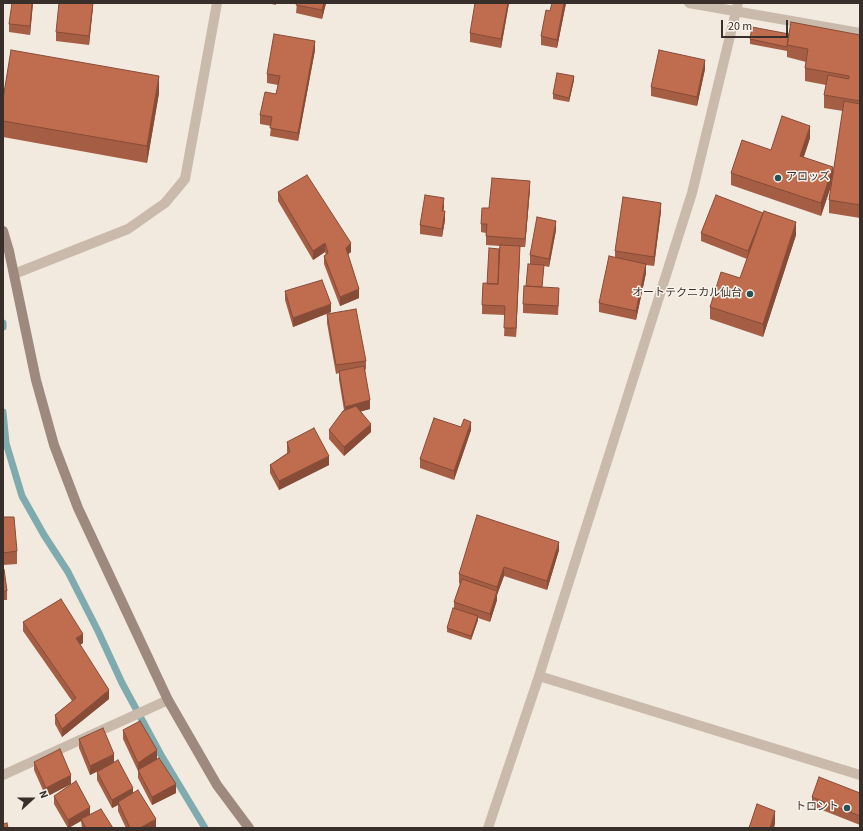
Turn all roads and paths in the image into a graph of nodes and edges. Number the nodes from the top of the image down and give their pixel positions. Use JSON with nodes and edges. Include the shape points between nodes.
{"nodes":[{"id":1,"x":217,"y":3,"type":"edge"},
{"id":2,"x":689,"y":3,"type":"edge"},
{"id":3,"x":737,"y":7,"type":"edge"},
{"id":4,"x":860,"y":33,"type":"edge"},
{"id":5,"x":3,"y":231,"type":"edge"},
{"id":6,"x":14,"y":274,"type":"junction"},
{"id":7,"x":539,"y":676,"type":"junction"},
{"id":8,"x":168,"y":700,"type":"junction"},
{"id":9,"x":3,"y":775,"type":"edge"},
{"id":10,"x":860,"y":776,"type":"edge"},
{"id":11,"x":249,"y":828,"type":"edge"},
{"id":12,"x":488,"y":828,"type":"edge"}],
"edges":[{"from":1,"to":6,"type":"street","via":[[185,180],[165,204],[128,229]]},
{"from":2,"to":3,"type":"street"},
{"from":3,"to":4,"type":"street"},
{"from":3,"to":7,"type":"street","via":[[692,193]]},
{"from":5,"to":6,"type":"street"},
{"from":6,"to":8,"type":"street","via":[[36,380],[54,445],[78,508]]},
{"from":7,"to":10,"type":"street"},
{"from":7,"to":12,"type":"street"},
{"from":8,"to":9,"type":"street"},
{"from":8,"to":11,"type":"street","via":[[217,785]]}]}
